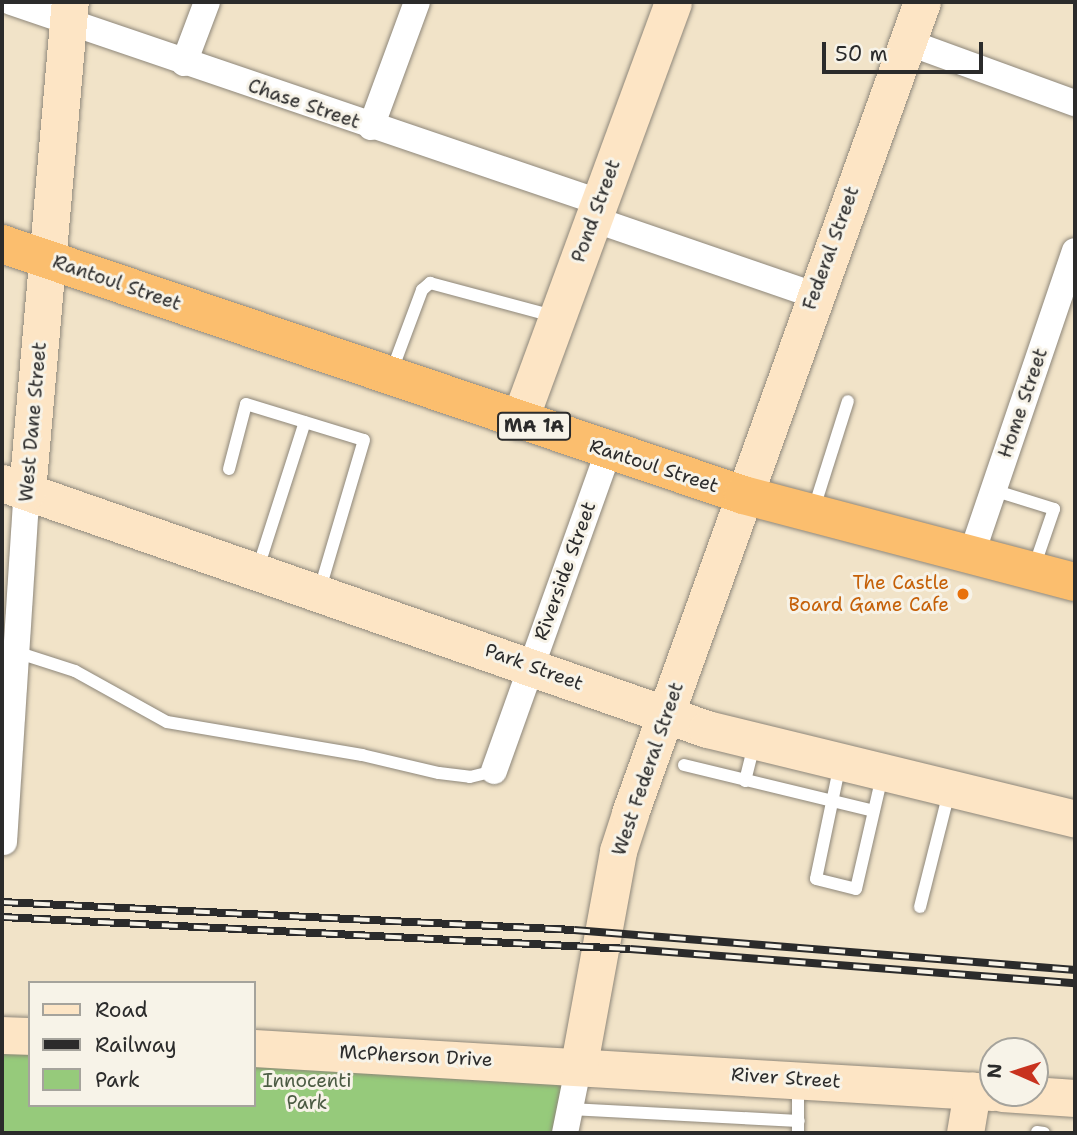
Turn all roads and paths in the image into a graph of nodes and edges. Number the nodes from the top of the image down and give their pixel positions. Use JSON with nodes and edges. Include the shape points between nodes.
{"nodes":[{"id":1,"x":10,"y":2,"type":"edge"},
{"id":2,"x":207,"y":2,"type":"edge"},
{"id":3,"x":417,"y":2,"type":"edge"},
{"id":4,"x":673,"y":2,"type":"edge"},
{"id":5,"x":922,"y":2,"type":"edge"},
{"id":6,"x":69,"y":12,"type":"edge"},
{"id":7,"x":907,"y":42,"type":"junction"},
{"id":8,"x":184,"y":63,"type":"junction"},
{"id":9,"x":1075,"y":103,"type":"edge"},
{"id":10,"x":371,"y":127,"type":"junction"},
{"id":11,"x":596,"y":211,"type":"junction"},
{"id":12,"x":2,"y":244,"type":"edge"},
{"id":13,"x":1075,"y":251,"type":"edge"},
{"id":14,"x":47,"y":259,"type":"junction"},
{"id":15,"x":814,"y":295,"type":"junction"},
{"id":16,"x":557,"y":317,"type":"junction"},
{"id":17,"x":390,"y":376,"type":"junction"},
{"id":18,"x":848,"y":401,"type":"dead end"},
{"id":19,"x":519,"y":421,"type":"junction"},
{"id":20,"x":304,"y":422,"type":"junction"},
{"id":21,"x":609,"y":450,"type":"junction"},
{"id":22,"x":229,"y":469,"type":"dead end"},
{"id":23,"x":14,"y":487,"type":"edge"},
{"id":24,"x":993,"y":490,"type":"junction"},
{"id":25,"x":743,"y":495,"type":"junction"},
{"id":26,"x":811,"y":515,"type":"junction"},
{"id":27,"x":971,"y":556,"type":"junction"},
{"id":28,"x":257,"y":571,"type":"junction"},
{"id":29,"x":1033,"y":571,"type":"junction"},
{"id":30,"x":1075,"y":582,"type":"edge"},
{"id":31,"x":319,"y":592,"type":"junction"},
{"id":32,"x":16,"y":652,"type":"junction"},
{"id":33,"x":532,"y":665,"type":"junction"},
{"id":34,"x":666,"y":715,"type":"junction"},
{"id":35,"x":7,"y":728,"type":"edge"},
{"id":36,"x":755,"y":741,"type":"junction"},
{"id":37,"x":840,"y":762,"type":"junction"},
{"id":38,"x":684,"y":765,"type":"dead end"},
{"id":39,"x":494,"y":771,"type":"joint"},
{"id":40,"x":883,"y":772,"type":"junction"},
{"id":41,"x":745,"y":781,"type":"junction"},
{"id":42,"x":950,"y":789,"type":"junction"},
{"id":43,"x":832,"y":801,"type":"junction"},
{"id":44,"x":874,"y":811,"type":"junction"},
{"id":45,"x":1075,"y":819,"type":"edge"},
{"id":46,"x":4,"y":842,"type":"dead end"},
{"id":47,"x":920,"y":907,"type":"dead end"},
{"id":48,"x":2,"y":1035,"type":"edge"},
{"id":49,"x":28,"y":1036,"type":"edge"},
{"id":50,"x":256,"y":1048,"type":"edge"},
{"id":51,"x":579,"y":1064,"type":"junction"},
{"id":52,"x":798,"y":1079,"type":"junction"},
{"id":53,"x":979,"y":1091,"type":"edge"},
{"id":54,"x":1049,"y":1096,"type":"edge"},
{"id":55,"x":1075,"y":1098,"type":"edge"},
{"id":56,"x":980,"y":1107,"type":"edge"},
{"id":57,"x":568,"y":1121,"type":"edge"},
{"id":58,"x":798,"y":1127,"type":"edge"},
{"id":59,"x":1037,"y":1132,"type":"edge"},
{"id":60,"x":965,"y":1133,"type":"edge"},
{"id":61,"x":1044,"y":1133,"type":"edge"}],
"edges":[{"from":1,"to":6,"type":"street","name":"Chase Street"},
{"from":2,"to":8,"type":"street"},
{"from":3,"to":10,"type":"street"},
{"from":4,"to":11,"type":"street","name":"Pond Street"},
{"from":5,"to":7,"type":"street","name":"Federal Street"},
{"from":6,"to":8,"type":"street","name":"Chase Street"},
{"from":6,"to":14,"type":"street","name":"West Dane Street"},
{"from":7,"to":9,"type":"street"},
{"from":7,"to":15,"type":"street","name":"Federal Street"},
{"from":8,"to":10,"type":"street","name":"Chase Street"},
{"from":10,"to":11,"type":"street","name":"Chase Street"},
{"from":11,"to":15,"type":"street","name":"Chase Street"},
{"from":11,"to":16,"type":"street","name":"Pond Street"},
{"from":12,"to":14,"type":"highway","name":"Rantoul Street","number":"MA 1A"},
{"from":13,"to":24,"type":"street","name":"Home Street"},
{"from":14,"to":17,"type":"highway","name":"Rantoul Street","number":"MA 1A"},
{"from":14,"to":23,"type":"street","name":"West Dane Street"},
{"from":15,"to":25,"type":"street","name":"Federal Street"},
{"from":16,"to":17,"type":"lane","via":[[430,283],[422,289]]},
{"from":16,"to":19,"type":"street","name":"Pond Street"},
{"from":17,"to":19,"type":"highway","name":"Rantoul Street","number":"MA 1A"},
{"from":18,"to":26,"type":"lane"},
{"from":19,"to":21,"type":"highway","name":"Rantoul Street","number":"MA 1A"},
{"from":20,"to":22,"type":"lane","via":[[246,404]]},
{"from":20,"to":28,"type":"lane"},
{"from":20,"to":31,"type":"lane","via":[[364,440]]},
{"from":21,"to":25,"type":"highway","name":"Rantoul Street","number":"MA 1A"},
{"from":21,"to":33,"type":"street","name":"Riverside Street"},
{"from":23,"to":28,"type":"street","name":"Park Street"},
{"from":23,"to":32,"type":"street","name":"West Dane Street"},
{"from":24,"to":27,"type":"street","name":"Home Street"},
{"from":24,"to":29,"type":"lane","via":[[1054,509]]},
{"from":25,"to":26,"type":"highway","name":"Rantoul Street","number":"MA 1A"},
{"from":25,"to":34,"type":"street","name":"West Federal Street"},
{"from":26,"to":27,"type":"highway","name":"Rantoul Street","number":"MA 1A"},
{"from":27,"to":29,"type":"highway","name":"Rantoul Street","number":"MA 1A"},
{"from":28,"to":31,"type":"street","name":"Park Street"},
{"from":29,"to":30,"type":"highway","name":"Rantoul Street","number":"MA 1A"},
{"from":31,"to":33,"type":"street","name":"Park Street"},
{"from":32,"to":35,"type":"street","name":"West Dane Street"},
{"from":32,"to":39,"type":"lane","via":[[75,671],[167,722],[362,755],[439,773],[470,777]]},
{"from":33,"to":34,"type":"street","name":"Park Street"},
{"from":33,"to":39,"type":"street","name":"Riverside Street"},
{"from":34,"to":36,"type":"street","name":"Park Street"},
{"from":34,"to":51,"type":"street","name":"West Federal Street","via":[[618,851]]},
{"from":35,"to":46,"type":"street","name":"West Dane Street"},
{"from":36,"to":37,"type":"street","name":"Park Street"},
{"from":36,"to":41,"type":"lane"},
{"from":37,"to":40,"type":"street","name":"Park Street"},
{"from":37,"to":43,"type":"lane"},
{"from":38,"to":41,"type":"lane"},
{"from":40,"to":42,"type":"street","name":"Park Street"},
{"from":40,"to":44,"type":"lane"},
{"from":41,"to":43,"type":"lane"},
{"from":42,"to":45,"type":"street","name":"Park Street"},
{"from":42,"to":47,"type":"lane"},
{"from":43,"to":44,"type":"lane"},
{"from":43,"to":44,"type":"lane","via":[[816,879],[856,889]]},
{"from":48,"to":49,"type":"street"},
{"from":50,"to":51,"type":"street","name":"McPherson Drive"},
{"from":51,"to":52,"type":"street","name":"River Street"},
{"from":51,"to":57,"type":"street","name":"West Federal Street"},
{"from":52,"to":53,"type":"street","name":"River Street"},
{"from":52,"to":58,"type":"lane"},
{"from":54,"to":55,"type":"street","name":"River Street"},
{"from":56,"to":60,"type":"street"},
{"from":57,"to":58,"type":"lane"},
{"from":59,"to":61,"type":"lane"}]}
